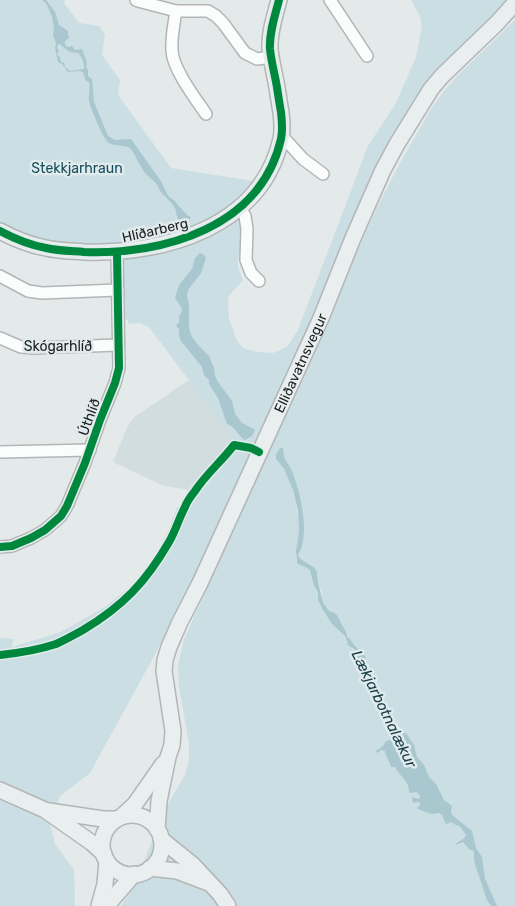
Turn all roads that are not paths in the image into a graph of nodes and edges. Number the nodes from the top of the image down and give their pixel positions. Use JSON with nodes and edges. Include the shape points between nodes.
{"nodes":[{"id":1,"x":136,"y":0,"type":"edge"},
{"id":2,"x":279,"y":0,"type":"edge"},
{"id":3,"x":330,"y":0,"type":"edge"},
{"id":4,"x":515,"y":3,"type":"edge"},
{"id":5,"x":195,"y":5,"type":"edge"},
{"id":6,"x":176,"y":11,"type":"junction"},
{"id":7,"x":367,"y":56,"type":"dead end"},
{"id":8,"x":271,"y":57,"type":"junction"},
{"id":9,"x":206,"y":114,"type":"dead end"},
{"id":10,"x":282,"y":136,"type":"junction"},
{"id":11,"x":323,"y":174,"type":"dead end"},
{"id":12,"x":240,"y":208,"type":"junction"},
{"id":13,"x":0,"y":231,"type":"edge"},
{"id":14,"x":117,"y":252,"type":"junction"},
{"id":15,"x":0,"y":276,"type":"edge"},
{"id":16,"x":259,"y":282,"type":"dead end"},
{"id":17,"x":118,"y":290,"type":"junction"},
{"id":18,"x":0,"y":338,"type":"edge"},
{"id":19,"x":118,"y":345,"type":"junction"},
{"id":20,"x":90,"y":450,"type":"junction"},
{"id":21,"x":0,"y":452,"type":"edge"},
{"id":22,"x":0,"y":547,"type":"edge"},
{"id":23,"x":168,"y":757,"type":"junction"},
{"id":24,"x":0,"y":790,"type":"edge"},
{"id":25,"x":45,"y":810,"type":"junction"},
{"id":26,"x":119,"y":818,"type":"junction"},
{"id":27,"x":159,"y":834,"type":"junction"},
{"id":28,"x":106,"y":857,"type":"junction"},
{"id":29,"x":150,"y":868,"type":"junction"},
{"id":30,"x":134,"y":874,"type":"junction"},
{"id":31,"x":210,"y":884,"type":"junction"},
{"id":32,"x":99,"y":906,"type":"edge"},
{"id":33,"x":107,"y":906,"type":"edge"},
{"id":34,"x":228,"y":906,"type":"edge"}],
"edges":[{"from":1,"to":6,"type":"street"},
{"from":2,"to":8,"type":"main road","name":"Hlíðarberg","via":[[270,36]]},
{"from":3,"to":7,"type":"street"},
{"from":4,"to":23,"type":"main road","name":"Elliðavatnsvegur","via":[[431,89],[383,170],[321,318],[169,647],[164,671],[173,731]]},
{"from":5,"to":6,"type":"street"},
{"from":5,"to":8,"type":"street","via":[[216,16],[245,53],[257,59]]},
{"from":6,"to":9,"type":"street","via":[[172,53]]},
{"from":8,"to":10,"type":"main road","name":"Hlíðarberg"},
{"from":10,"to":11,"type":"street","via":[[303,159]]},
{"from":10,"to":12,"type":"main road","name":"Hlíðarberg","via":[[263,183]]},
{"from":12,"to":14,"type":"main road","name":"Hlíðarberg","via":[[203,231],[181,240]]},
{"from":12,"to":16,"type":"street","via":[[247,229],[246,260]]},
{"from":13,"to":14,"type":"main road","name":"Hlíðarberg","via":[[16,240],[47,248]]},
{"from":14,"to":17,"type":"street","name":"Úthlíð"},
{"from":15,"to":17,"type":"street","via":[[28,291],[42,293]]},
{"from":17,"to":19,"type":"street","name":"Úthlíð"},
{"from":18,"to":19,"type":"street","name":"Skógarhlíð","via":[[21,347],[34,348]]},
{"from":19,"to":20,"type":"street","name":"Úthlíð","via":[[120,368]]},
{"from":20,"to":21,"type":"street"},
{"from":20,"to":22,"type":"street","name":"Úthlíð","via":[[61,516],[31,538]]},
{"from":23,"to":26,"type":"main road","name":"Elliðavatnsvegur","via":[[135,804]]},
{"from":23,"to":27,"type":"main road","name":"Elliðavatnsvegur","via":[[159,801]]},
{"from":24,"to":25,"type":"main road"},
{"from":25,"to":26,"type":"main road","via":[[103,819]]},
{"from":25,"to":28,"type":"main road","via":[[92,843]]},
{"from":26,"to":27,"type":"main road","via":[[138,815],[152,823]]},
{"from":26,"to":28,"type":"main road","via":[[107,828],[104,836],[102,845]]},
{"from":27,"to":29,"type":"main road","via":[[161,852]]},
{"from":27,"to":31,"type":"main road"},
{"from":28,"to":30,"type":"main road","via":[[114,868]]},
{"from":28,"to":32,"type":"main road","via":[[105,884]]},
{"from":29,"to":30,"type":"main road"},
{"from":29,"to":31,"type":"main road","via":[[177,871]]},
{"from":30,"to":33,"type":"main road"},
{"from":31,"to":34,"type":"main road"}]}
